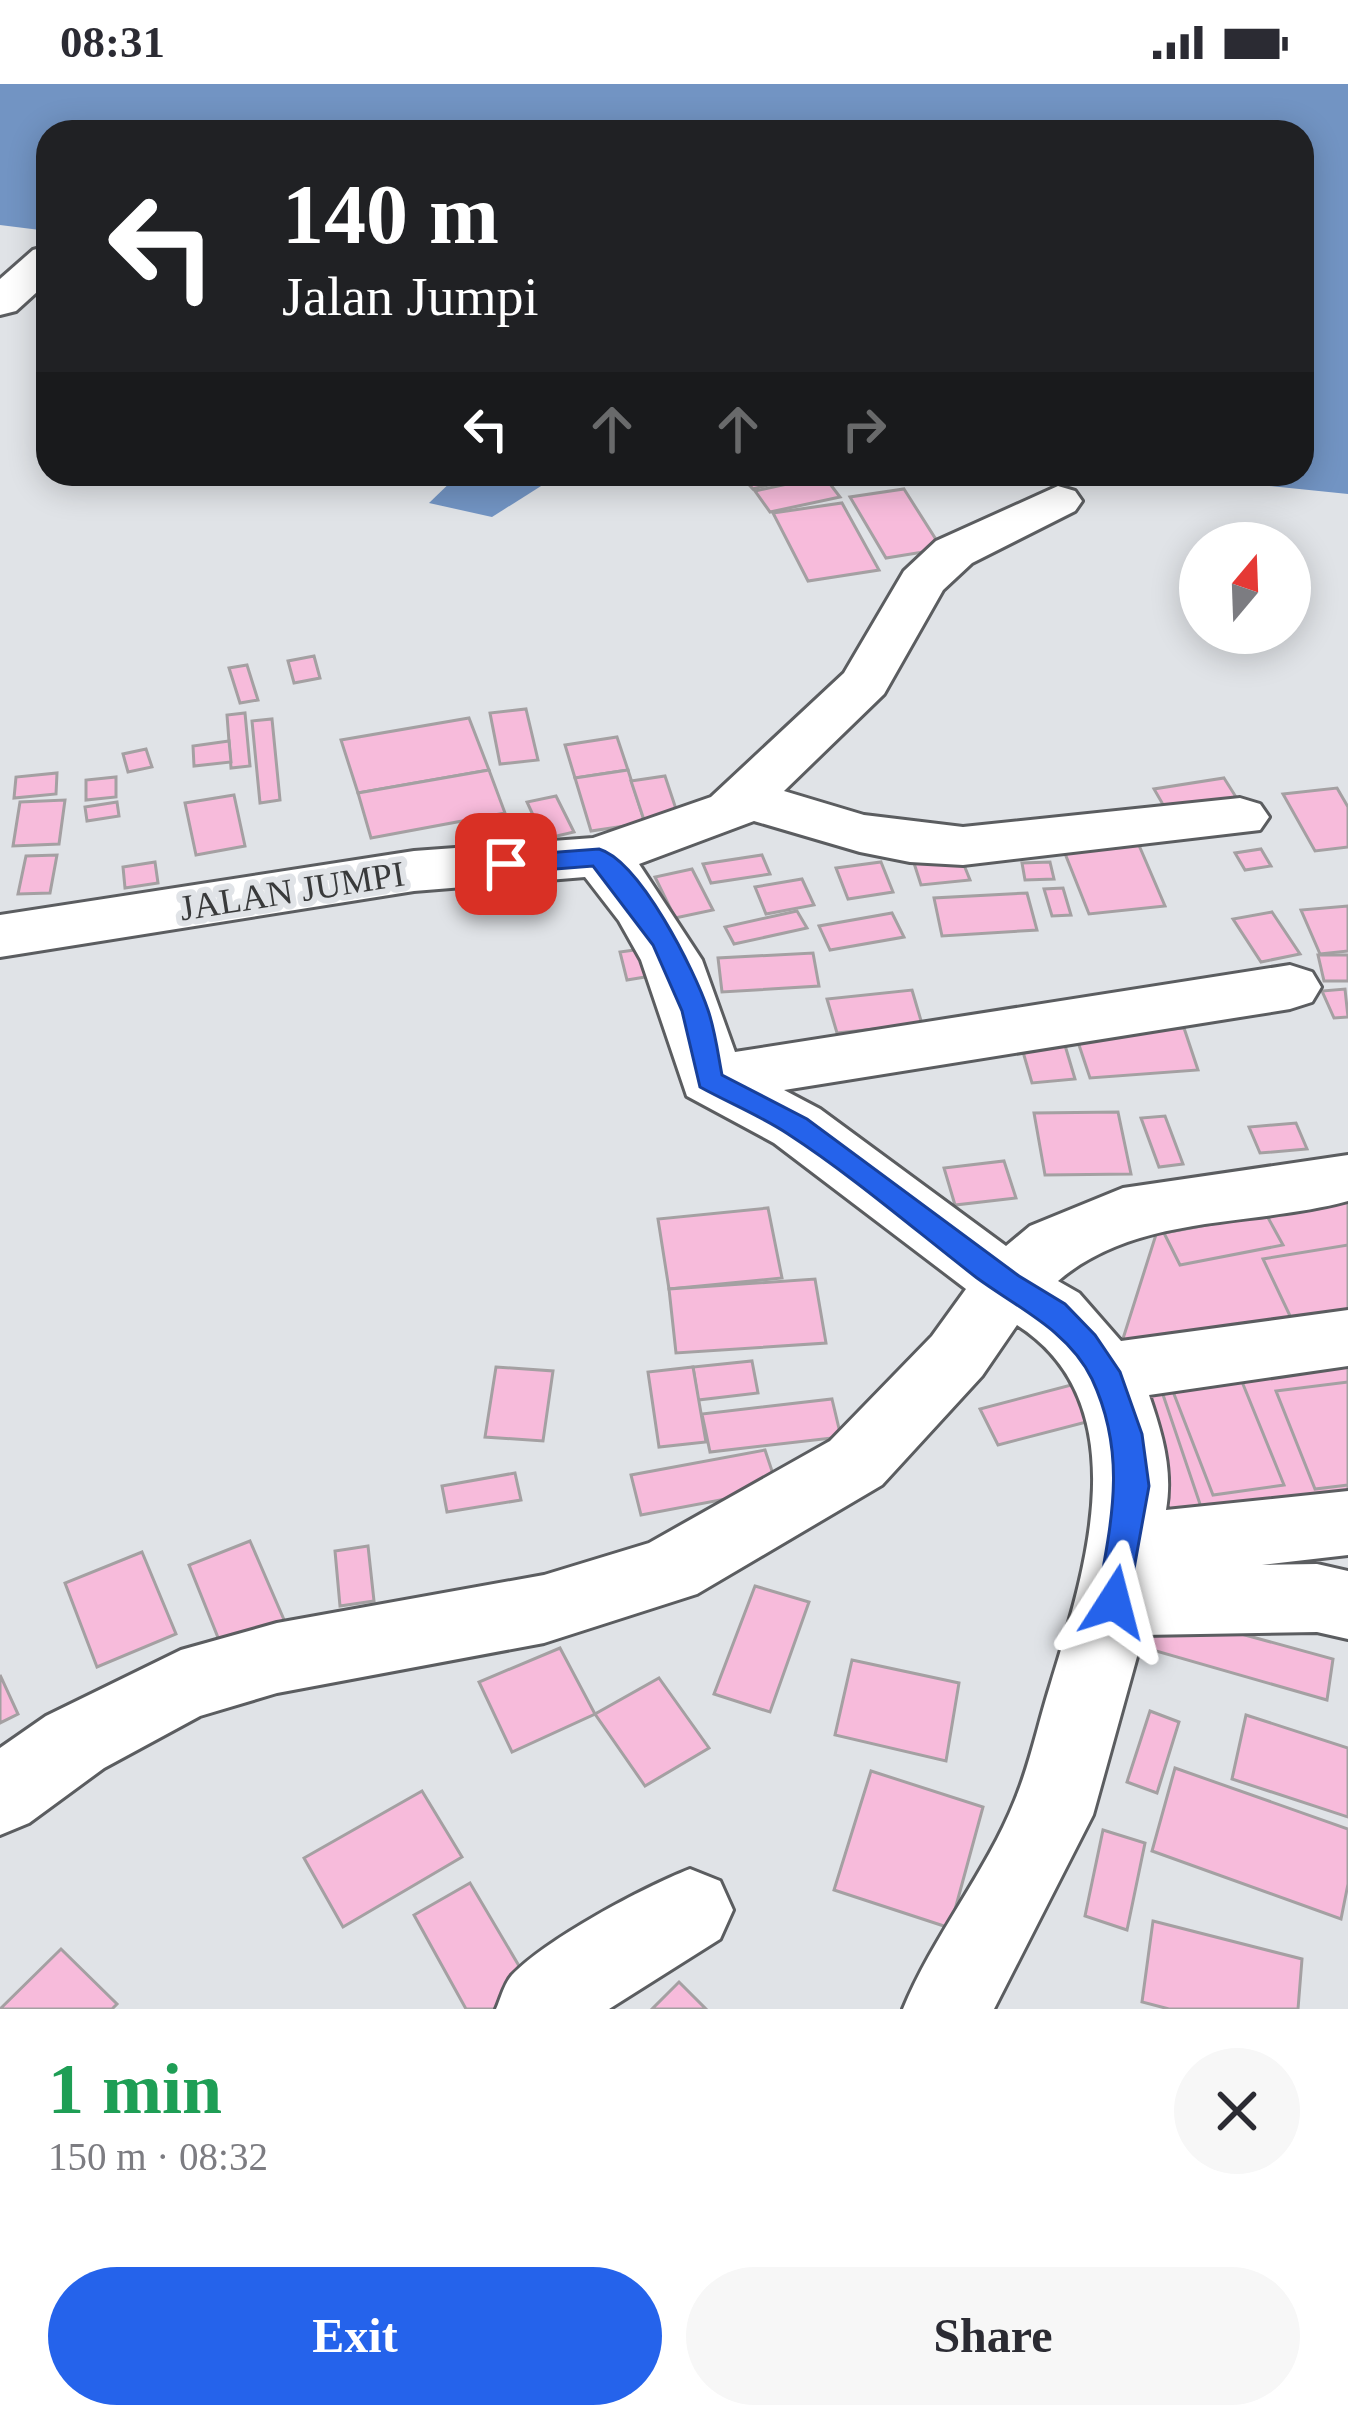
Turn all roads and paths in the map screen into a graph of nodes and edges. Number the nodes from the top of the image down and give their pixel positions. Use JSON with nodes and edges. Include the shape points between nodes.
{"nodes":[{"id":1,"x":0,"y":242,"type":"edge"},
{"id":2,"x":36,"y":247,"type":"edge"},
{"id":3,"x":36,"y":270,"type":"edge"},
{"id":4,"x":0,"y":302,"type":"edge"},
{"id":5,"x":1058,"y":501,"type":"dead end"},
{"id":6,"x":742,"y":798,"type":"junction"},
{"id":7,"x":1240,"y":817,"type":"dead end"},
{"id":8,"x":599,"y":857,"type":"junction"},
{"id":9,"x":0,"y":936,"type":"edge"},
{"id":10,"x":1290,"y":987,"type":"dead end"},
{"id":11,"x":710,"y":1080,"type":"junction"},
{"id":12,"x":1341,"y":1178,"type":"dead end"},
{"id":13,"x":1008,"y":1284,"type":"junction"},
{"id":14,"x":1348,"y":1338,"type":"edge"},
{"id":15,"x":1105,"y":1372,"type":"junction"},
{"id":16,"x":1348,"y":1523,"type":"edge"},
{"id":17,"x":1119,"y":1575,"type":"junction"},
{"id":18,"x":1348,"y":1605,"type":"edge"},
{"id":19,"x":0,"y":1796,"type":"edge"},
{"id":20,"x":690,"y":1910,"type":"dead end"},
{"id":21,"x":540,"y":2009,"type":"edge"},
{"id":22,"x":947,"y":2009,"type":"edge"}],
"edges":[{"from":1,"to":2,"type":"street"},
{"from":3,"to":4,"type":"street"},
{"from":5,"to":6,"type":"street","name":"JALAN JUMPI","via":[[954,552],[922,582],[865,682]]},
{"from":6,"to":7,"type":"street","via":[[860,833],[963,846]]},
{"from":6,"to":8,"type":"street","name":"JALAN JUMPI","via":[[714,820]]},
{"from":8,"to":9,"type":"street","name":"JALAN JUMPI","via":[[413,872]]},
{"from":8,"to":11,"type":"street","via":[[665,942],[695,1011]]},
{"from":10,"to":11,"type":"street"},
{"from":11,"to":13,"type":"street","via":[[797,1126]]},
{"from":12,"to":13,"type":"street","via":[[1123,1214],[1054,1245]]},
{"from":13,"to":15,"type":"street","via":[[1054,1313]]},
{"from":13,"to":19,"type":"street","via":[[958,1356],[856,1463],[670,1570],[544,1609],[277,1658],[181,1686],[75,1742]]},
{"from":14,"to":15,"type":"street"},
{"from":15,"to":17,"type":"street","via":[[1133,1486]]},
{"from":16,"to":17,"type":"street"},
{"from":17,"to":18,"type":"street"},
{"from":17,"to":22,"type":"street","via":[[1052,1815]]},
{"from":20,"to":21,"type":"street"}]}
